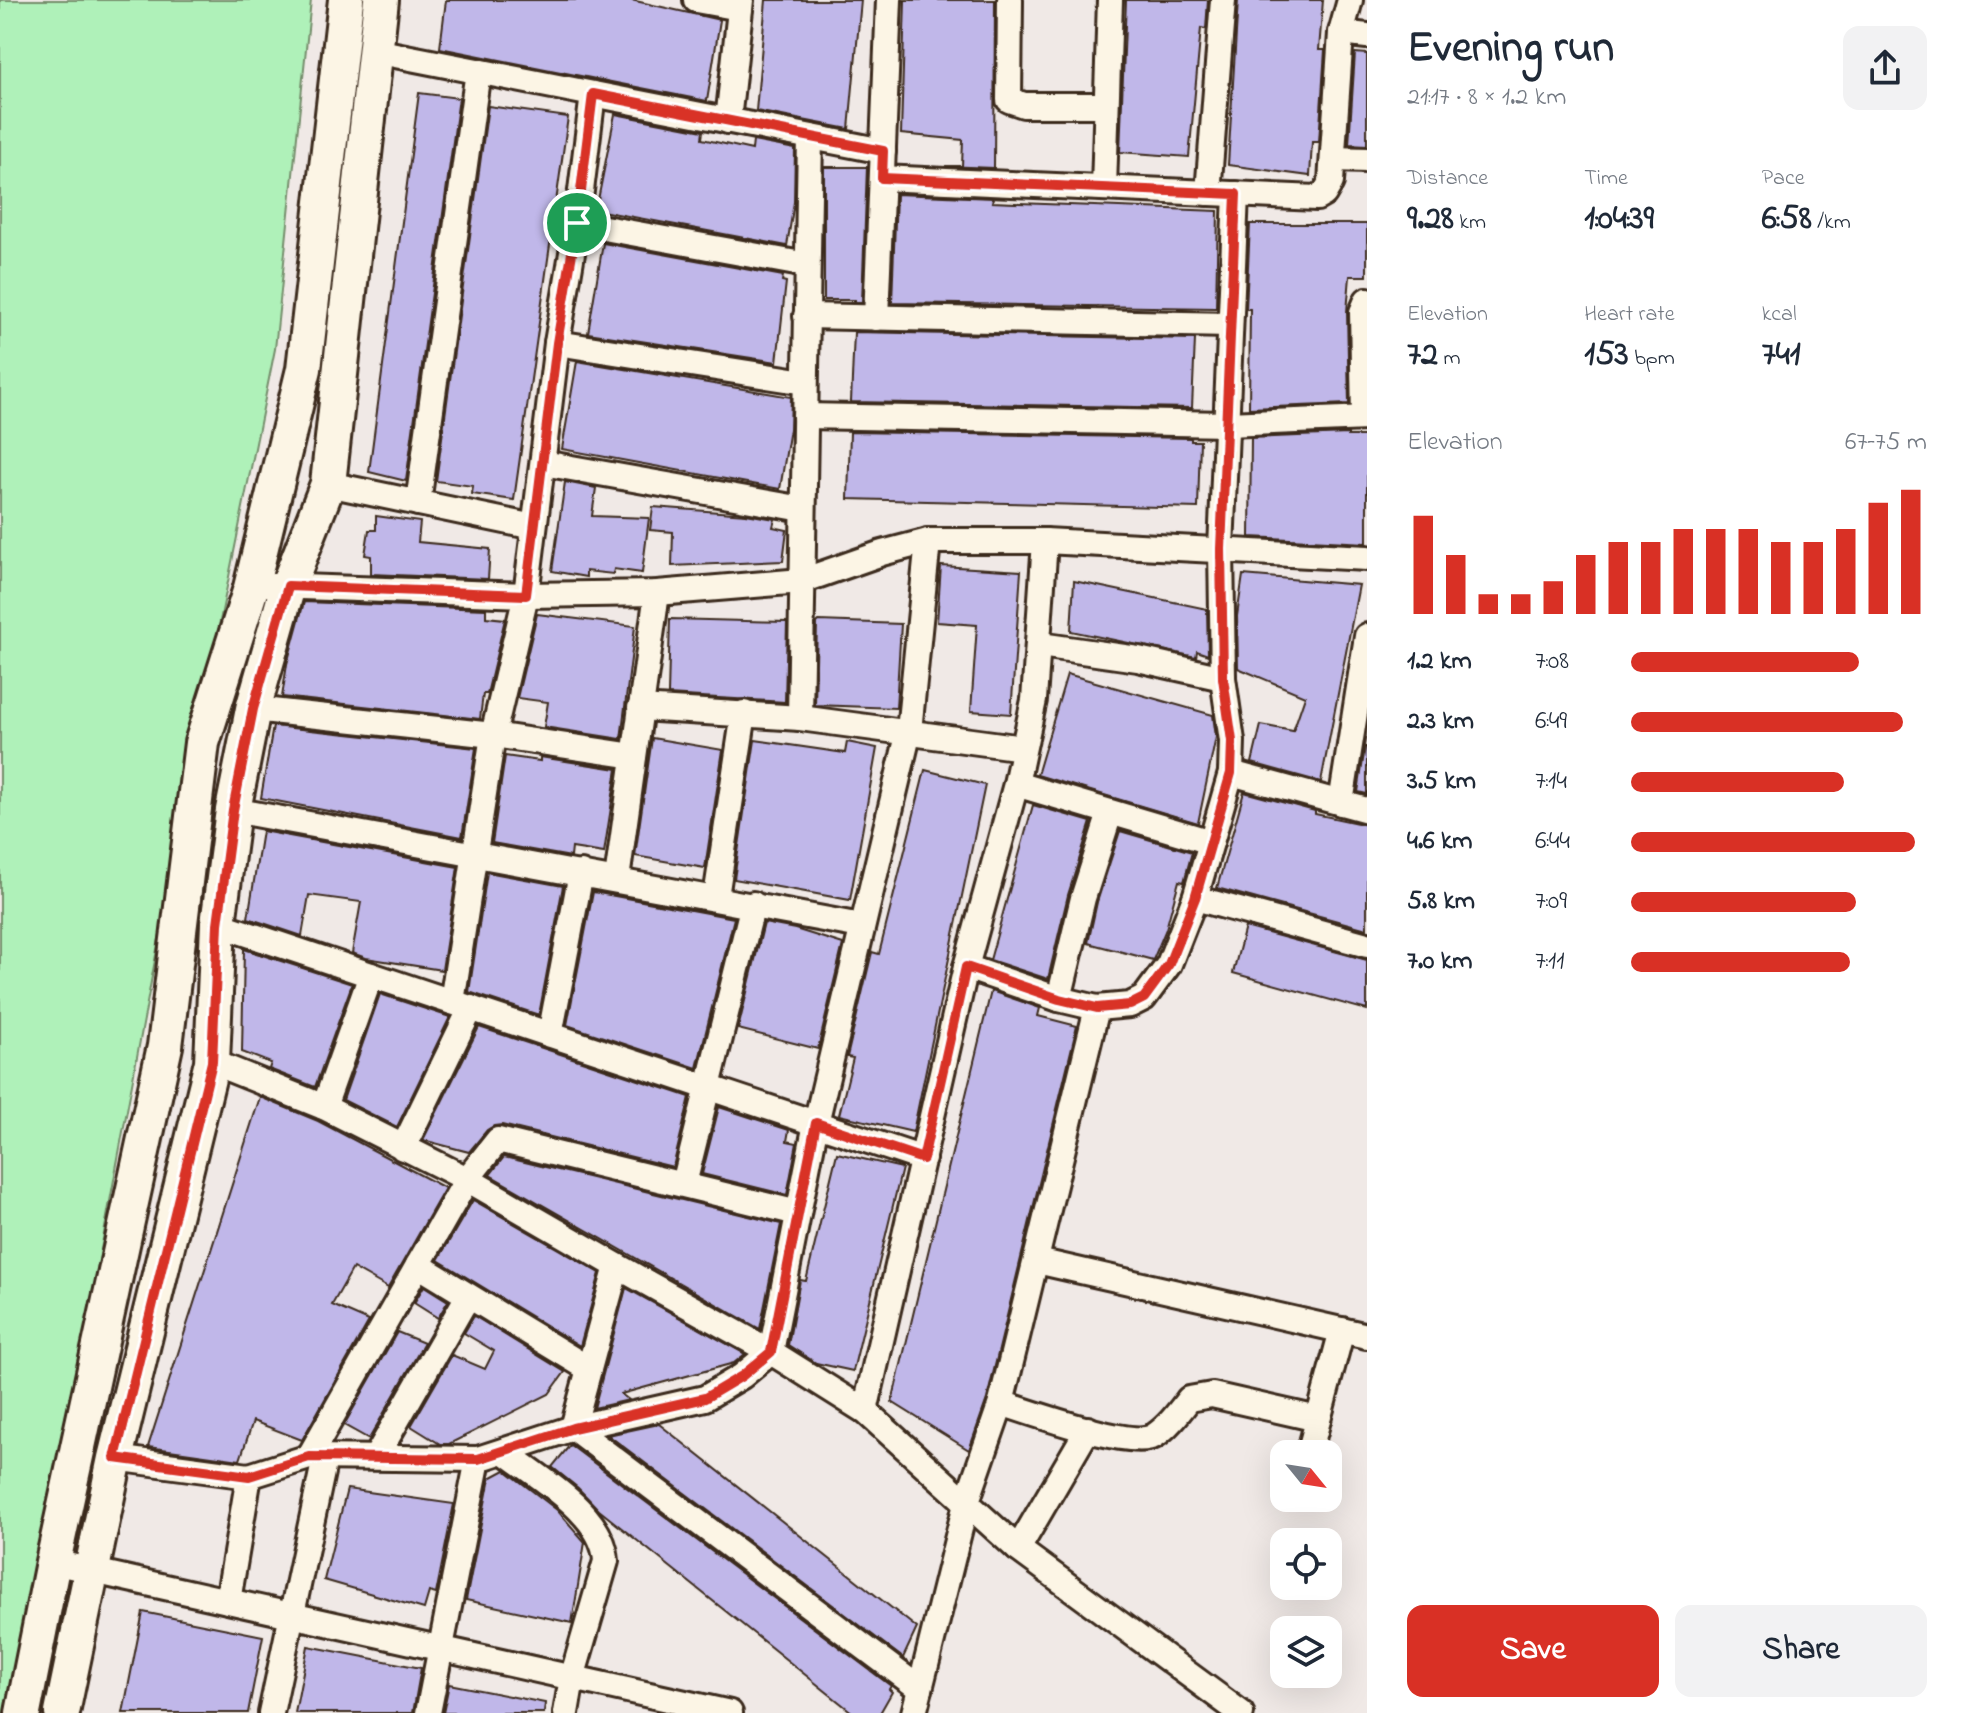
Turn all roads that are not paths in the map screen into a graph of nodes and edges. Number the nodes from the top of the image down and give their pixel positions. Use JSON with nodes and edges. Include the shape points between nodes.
{"nodes":[{"id":1,"x":346,"y":0,"type":"edge"},
{"id":2,"x":381,"y":0,"type":"edge"},
{"id":3,"x":696,"y":0,"type":"edge"},
{"id":4,"x":889,"y":0,"type":"edge"},
{"id":5,"x":1010,"y":0,"type":"edge"},
{"id":6,"x":1110,"y":0,"type":"edge"},
{"id":7,"x":1223,"y":0,"type":"edge"},
{"id":8,"x":1350,"y":0,"type":"edge"},
{"id":9,"x":740,"y":4,"type":"edge"},
{"id":10,"x":1341,"y":33,"type":"junction"},
{"id":11,"x":1367,"y":36,"type":"edge"},
{"id":12,"x":375,"y":51,"type":"junction"},
{"id":13,"x":478,"y":71,"type":"junction"},
{"id":14,"x":593,"y":94,"type":"junction"},
{"id":15,"x":1106,"y":105,"type":"junction"},
{"id":16,"x":728,"y":121,"type":"junction"},
{"id":17,"x":810,"y":137,"type":"junction"},
{"id":18,"x":883,"y":151,"type":"junction"},
{"id":19,"x":1333,"y":159,"type":"junction"},
{"id":20,"x":1367,"y":160,"type":"edge"},
{"id":21,"x":882,"y":178,"type":"junction"},
{"id":22,"x":1104,"y":188,"type":"junction"},
{"id":23,"x":1208,"y":193,"type":"junction"},
{"id":24,"x":1236,"y":194,"type":"junction"},
{"id":25,"x":577,"y":223,"type":"junction"},
{"id":26,"x":807,"y":265,"type":"junction"},
{"id":27,"x":1367,"y":300,"type":"edge"},
{"id":28,"x":806,"y":316,"type":"junction"},
{"id":29,"x":876,"y":318,"type":"junction"},
{"id":30,"x":1230,"y":325,"type":"junction"},
{"id":31,"x":557,"y":343,"type":"junction"},
{"id":32,"x":805,"y":382,"type":"junction"},
{"id":33,"x":805,"y":416,"type":"junction"},
{"id":34,"x":1365,"y":418,"type":"edge"},
{"id":35,"x":1227,"y":424,"type":"junction"},
{"id":36,"x":543,"y":463,"type":"junction"},
{"id":37,"x":328,"y":484,"type":"junction"},
{"id":38,"x":418,"y":503,"type":"junction"},
{"id":39,"x":803,"y":509,"type":"junction"},
{"id":40,"x":534,"y":527,"type":"junction"},
{"id":41,"x":928,"y":541,"type":"junction"},
{"id":42,"x":1045,"y":541,"type":"junction"},
{"id":43,"x":1221,"y":549,"type":"junction"},
{"id":44,"x":1367,"y":558,"type":"edge"},
{"id":45,"x":802,"y":581,"type":"junction"},
{"id":46,"x":288,"y":586,"type":"junction"},
{"id":47,"x":251,"y":588,"type":"junction"},
{"id":48,"x":657,"y":593,"type":"junction"},
{"id":49,"x":526,"y":595,"type":"junction"},
{"id":50,"x":1367,"y":636,"type":"edge"},
{"id":51,"x":1040,"y":645,"type":"junction"},
{"id":52,"x":1223,"y":678,"type":"junction"},
{"id":53,"x":640,"y":708,"type":"junction"},
{"id":54,"x":253,"y":709,"type":"junction"},
{"id":55,"x":744,"y":713,"type":"junction"},
{"id":56,"x":800,"y":718,"type":"junction"},
{"id":57,"x":909,"y":731,"type":"junction"},
{"id":58,"x":493,"y":735,"type":"junction"},
{"id":59,"x":1023,"y":748,"type":"junction"},
{"id":60,"x":634,"y":756,"type":"junction"},
{"id":61,"x":1231,"y":773,"type":"junction"},
{"id":62,"x":1016,"y":784,"type":"junction"},
{"id":63,"x":1341,"y":803,"type":"junction"},
{"id":64,"x":233,"y":810,"type":"junction"},
{"id":65,"x":1367,"y":810,"type":"edge"},
{"id":66,"x":1110,"y":813,"type":"junction"},
{"id":67,"x":1211,"y":842,"type":"junction"},
{"id":68,"x":474,"y":854,"type":"junction"},
{"id":69,"x":581,"y":873,"type":"junction"},
{"id":70,"x":617,"y":879,"type":"junction"},
{"id":71,"x":716,"y":897,"type":"junction"},
{"id":72,"x":1195,"y":898,"type":"junction"},
{"id":73,"x":753,"y":904,"type":"junction"},
{"id":74,"x":218,"y":924,"type":"junction"},
{"id":75,"x":861,"y":926,"type":"junction"},
{"id":76,"x":1367,"y":945,"type":"edge"},
{"id":77,"x":966,"y":967,"type":"junction"},
{"id":78,"x":371,"y":975,"type":"junction"},
{"id":79,"x":1059,"y":999,"type":"junction"},
{"id":80,"x":462,"y":1005,"type":"junction"},
{"id":81,"x":1097,"y":1008,"type":"junction"},
{"id":82,"x":550,"y":1035,"type":"junction"},
{"id":83,"x":212,"y":1062,"type":"junction"},
{"id":84,"x":709,"y":1088,"type":"junction"},
{"id":85,"x":324,"y":1107,"type":"junction"},
{"id":86,"x":816,"y":1123,"type":"junction"},
{"id":87,"x":403,"y":1148,"type":"junction"},
{"id":88,"x":923,"y":1159,"type":"junction"},
{"id":89,"x":467,"y":1179,"type":"junction"},
{"id":90,"x":684,"y":1184,"type":"junction"},
{"id":91,"x":798,"y":1213,"type":"junction"},
{"id":92,"x":1037,"y":1261,"type":"junction"},
{"id":93,"x":418,"y":1265,"type":"junction"},
{"id":94,"x":617,"y":1266,"type":"junction"},
{"id":95,"x":468,"y":1296,"type":"junction"},
{"id":96,"x":1342,"y":1330,"type":"junction"},
{"id":97,"x":1367,"y":1336,"type":"edge"},
{"id":98,"x":771,"y":1352,"type":"junction"},
{"id":99,"x":589,"y":1369,"type":"junction"},
{"id":100,"x":1001,"y":1403,"type":"junction"},
{"id":101,"x":865,"y":1411,"type":"junction"},
{"id":102,"x":1318,"y":1419,"type":"junction"},
{"id":103,"x":573,"y":1428,"type":"junction"},
{"id":104,"x":1088,"y":1429,"type":"junction"},
{"id":105,"x":1313,"y":1440,"type":"edge"},
{"id":106,"x":504,"y":1451,"type":"junction"},
{"id":107,"x":376,"y":1457,"type":"junction"},
{"id":108,"x":115,"y":1458,"type":"junction"},
{"id":109,"x":317,"y":1458,"type":"junction"},
{"id":110,"x":478,"y":1459,"type":"junction"},
{"id":111,"x":249,"y":1476,"type":"junction"},
{"id":112,"x":966,"y":1504,"type":"junction"},
{"id":113,"x":1018,"y":1549,"type":"junction"},
{"id":114,"x":53,"y":1562,"type":"junction"},
{"id":115,"x":90,"y":1570,"type":"junction"},
{"id":116,"x":228,"y":1601,"type":"junction"},
{"id":117,"x":292,"y":1615,"type":"junction"},
{"id":118,"x":440,"y":1648,"type":"junction"},
{"id":119,"x":572,"y":1678,"type":"junction"},
{"id":120,"x":920,"y":1689,"type":"junction"},
{"id":121,"x":719,"y":1712,"type":"edge"},
{"id":122,"x":23,"y":1713,"type":"edge"},
{"id":123,"x":62,"y":1713,"type":"edge"},
{"id":124,"x":271,"y":1713,"type":"edge"},
{"id":125,"x":428,"y":1713,"type":"edge"},
{"id":126,"x":566,"y":1713,"type":"edge"},
{"id":127,"x":914,"y":1713,"type":"edge"},
{"id":128,"x":1241,"y":1713,"type":"edge"}],
"edges":[{"from":1,"to":47,"type":"street","via":[[304,369]]},
{"from":2,"to":12,"type":"street"},
{"from":3,"to":9,"type":"street"},
{"from":4,"to":18,"type":"street"},
{"from":5,"to":15,"type":"street","via":[[1009,100],[1024,105]]},
{"from":6,"to":15,"type":"street"},
{"from":7,"to":23,"type":"street"},
{"from":8,"to":10,"type":"street"},
{"from":9,"to":16,"type":"street"},
{"from":10,"to":11,"type":"street"},
{"from":10,"to":19,"type":"street"},
{"from":12,"to":13,"type":"street"},
{"from":12,"to":37,"type":"street"},
{"from":13,"to":14,"type":"street"},
{"from":13,"to":38,"type":"street"},
{"from":14,"to":16,"type":"street"},
{"from":14,"to":25,"type":"street"},
{"from":15,"to":22,"type":"street"},
{"from":16,"to":17,"type":"street"},
{"from":17,"to":18,"type":"street"},
{"from":17,"to":26,"type":"street"},
{"from":18,"to":21,"type":"street"},
{"from":19,"to":20,"type":"street"},
{"from":19,"to":24,"type":"street","via":[[1331,182],[1317,198]]},
{"from":21,"to":22,"type":"street"},
{"from":21,"to":29,"type":"street"},
{"from":22,"to":23,"type":"street"},
{"from":23,"to":24,"type":"street"},
{"from":24,"to":30,"type":"street"},
{"from":25,"to":26,"type":"street"},
{"from":25,"to":31,"type":"street"},
{"from":26,"to":28,"type":"street"},
{"from":27,"to":34,"type":"street","via":[[1362,312]]},
{"from":28,"to":29,"type":"street"},
{"from":28,"to":32,"type":"street"},
{"from":29,"to":30,"type":"street"},
{"from":30,"to":35,"type":"street"},
{"from":31,"to":32,"type":"street"},
{"from":31,"to":36,"type":"street"},
{"from":32,"to":33,"type":"street"},
{"from":33,"to":35,"type":"street"},
{"from":33,"to":39,"type":"street"},
{"from":34,"to":35,"type":"street"},
{"from":35,"to":43,"type":"street"},
{"from":36,"to":39,"type":"street"},
{"from":36,"to":40,"type":"street"},
{"from":37,"to":38,"type":"street"},
{"from":37,"to":46,"type":"street"},
{"from":38,"to":40,"type":"street"},
{"from":39,"to":45,"type":"street"},
{"from":40,"to":49,"type":"street"},
{"from":41,"to":42,"type":"street"},
{"from":41,"to":45,"type":"street"},
{"from":41,"to":57,"type":"street"},
{"from":42,"to":43,"type":"street"},
{"from":42,"to":51,"type":"street"},
{"from":43,"to":44,"type":"street"},
{"from":43,"to":52,"type":"street"},
{"from":45,"to":48,"type":"street"},
{"from":45,"to":56,"type":"street"},
{"from":46,"to":47,"type":"street"},
{"from":46,"to":49,"type":"street"},
{"from":46,"to":54,"type":"street"},
{"from":47,"to":114,"type":"street","via":[[202,743],[165,1046]]},
{"from":48,"to":49,"type":"street"},
{"from":48,"to":53,"type":"street"},
{"from":49,"to":58,"type":"street"},
{"from":50,"to":63,"type":"street"},
{"from":51,"to":52,"type":"street"},
{"from":51,"to":59,"type":"street"},
{"from":52,"to":61,"type":"street"},
{"from":53,"to":55,"type":"street"},
{"from":53,"to":60,"type":"street"},
{"from":54,"to":58,"type":"street"},
{"from":54,"to":64,"type":"street"},
{"from":55,"to":56,"type":"street"},
{"from":55,"to":71,"type":"street"},
{"from":56,"to":57,"type":"street"},
{"from":57,"to":59,"type":"street"},
{"from":57,"to":75,"type":"street"},
{"from":58,"to":60,"type":"street"},
{"from":58,"to":68,"type":"street"},
{"from":59,"to":62,"type":"street"},
{"from":60,"to":70,"type":"street"},
{"from":61,"to":63,"type":"street"},
{"from":61,"to":67,"type":"street"},
{"from":62,"to":66,"type":"street"},
{"from":62,"to":77,"type":"street"},
{"from":63,"to":65,"type":"street"},
{"from":64,"to":68,"type":"street"},
{"from":64,"to":74,"type":"street"},
{"from":66,"to":67,"type":"street"},
{"from":66,"to":79,"type":"street"},
{"from":67,"to":72,"type":"street"},
{"from":68,"to":69,"type":"street"},
{"from":68,"to":80,"type":"street"},
{"from":69,"to":70,"type":"street"},
{"from":69,"to":82,"type":"street"},
{"from":70,"to":71,"type":"street"},
{"from":71,"to":73,"type":"street"},
{"from":72,"to":76,"type":"street"},
{"from":72,"to":81,"type":"street","via":[[1169,964],[1144,998]]},
{"from":73,"to":75,"type":"street"},
{"from":73,"to":84,"type":"street"},
{"from":74,"to":78,"type":"street"},
{"from":74,"to":83,"type":"street"},
{"from":75,"to":86,"type":"street"},
{"from":77,"to":79,"type":"street"},
{"from":77,"to":88,"type":"street"},
{"from":78,"to":80,"type":"street"},
{"from":78,"to":85,"type":"street"},
{"from":79,"to":81,"type":"street"},
{"from":80,"to":82,"type":"street"},
{"from":80,"to":87,"type":"street"},
{"from":81,"to":92,"type":"street"},
{"from":82,"to":84,"type":"street"},
{"from":83,"to":85,"type":"street"},
{"from":83,"to":108,"type":"street"},
{"from":84,"to":86,"type":"street"},
{"from":84,"to":90,"type":"street"},
{"from":85,"to":87,"type":"street"},
{"from":86,"to":88,"type":"street"},
{"from":86,"to":91,"type":"street"},
{"from":87,"to":89,"type":"street"},
{"from":88,"to":101,"type":"street"},
{"from":89,"to":90,"type":"street","via":[[500,1139]]},
{"from":89,"to":93,"type":"street"},
{"from":89,"to":94,"type":"street"},
{"from":90,"to":91,"type":"street"},
{"from":91,"to":98,"type":"street"},
{"from":92,"to":96,"type":"street"},
{"from":92,"to":100,"type":"street"},
{"from":93,"to":95,"type":"street"},
{"from":93,"to":109,"type":"street"},
{"from":94,"to":98,"type":"street"},
{"from":94,"to":99,"type":"street"},
{"from":95,"to":99,"type":"street"},
{"from":95,"to":107,"type":"street"},
{"from":96,"to":97,"type":"street"},
{"from":96,"to":102,"type":"street"},
{"from":98,"to":101,"type":"street"},
{"from":98,"to":103,"type":"street","via":[[705,1398]]},
{"from":99,"to":103,"type":"street"},
{"from":100,"to":104,"type":"street"},
{"from":100,"to":112,"type":"street"},
{"from":101,"to":112,"type":"street"},
{"from":102,"to":104,"type":"street","via":[[1212,1395],[1189,1399],[1152,1437],[1137,1440]]},
{"from":102,"to":105,"type":"street"},
{"from":103,"to":106,"type":"street"},
{"from":103,"to":120,"type":"street"},
{"from":104,"to":113,"type":"street"},
{"from":106,"to":110,"type":"street"},
{"from":106,"to":119,"type":"street","via":[[580,1510],[606,1546]]},
{"from":107,"to":109,"type":"street"},
{"from":107,"to":110,"type":"street"},
{"from":108,"to":111,"type":"street"},
{"from":108,"to":115,"type":"street"},
{"from":109,"to":111,"type":"street"},
{"from":109,"to":117,"type":"street"},
{"from":110,"to":118,"type":"street"},
{"from":111,"to":116,"type":"street"},
{"from":112,"to":113,"type":"street"},
{"from":112,"to":120,"type":"street"},
{"from":113,"to":128,"type":"street"},
{"from":114,"to":115,"type":"street"},
{"from":114,"to":122,"type":"street"},
{"from":115,"to":116,"type":"street"},
{"from":115,"to":123,"type":"street"},
{"from":116,"to":117,"type":"street"},
{"from":117,"to":118,"type":"street"},
{"from":117,"to":124,"type":"street"},
{"from":118,"to":119,"type":"street"},
{"from":118,"to":125,"type":"street"},
{"from":119,"to":121,"type":"street"},
{"from":119,"to":126,"type":"street"},
{"from":120,"to":127,"type":"street"}]}
